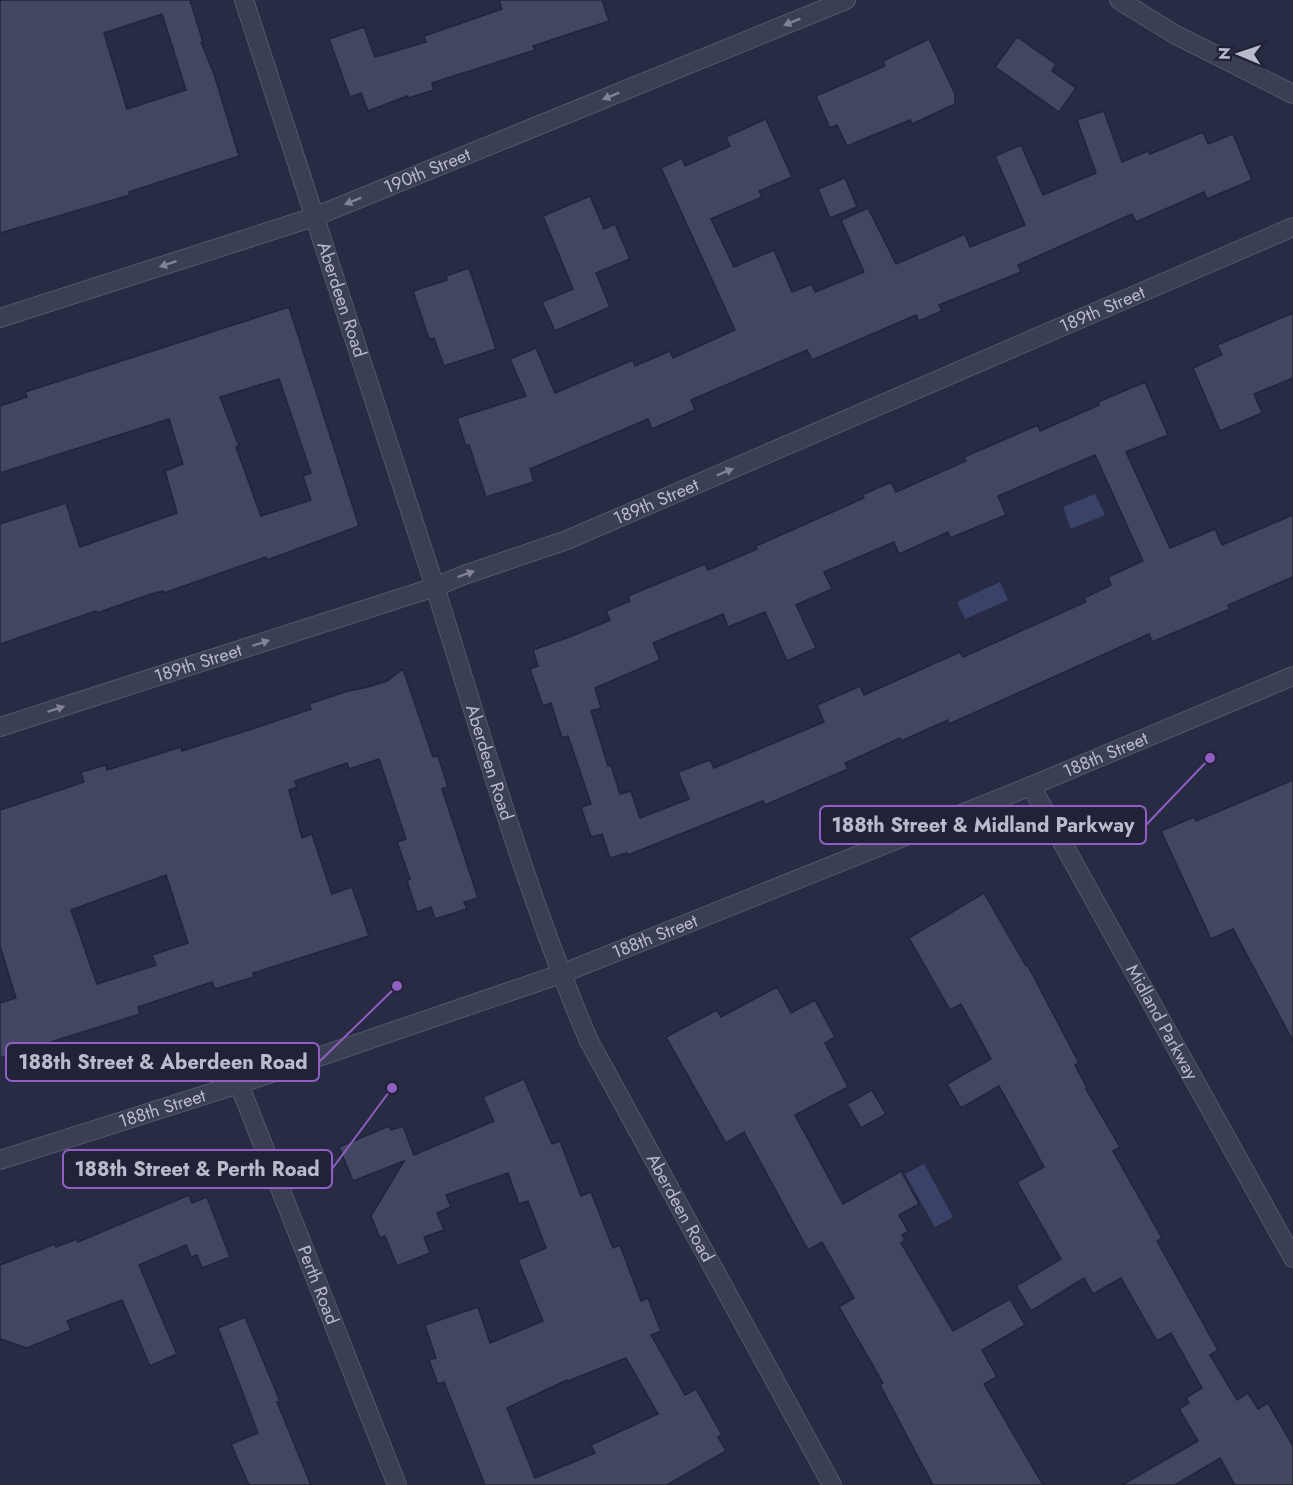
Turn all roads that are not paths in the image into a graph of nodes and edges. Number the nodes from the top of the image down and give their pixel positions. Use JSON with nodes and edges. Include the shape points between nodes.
{"nodes":[{"id":1,"x":244,"y":0,"type":"edge"},
{"id":2,"x":846,"y":0,"type":"edge"},
{"id":3,"x":1119,"y":0,"type":"edge"},
{"id":4,"x":1293,"y":94,"type":"edge"},
{"id":5,"x":314,"y":217,"type":"junction"},
{"id":6,"x":1293,"y":227,"type":"edge"},
{"id":7,"x":0,"y":318,"type":"edge"},
{"id":8,"x":435,"y":587,"type":"junction"},
{"id":9,"x":1293,"y":676,"type":"edge"},
{"id":10,"x":0,"y":727,"type":"edge"},
{"id":11,"x":1030,"y":786,"type":"junction"},
{"id":12,"x":561,"y":974,"type":"junction"},
{"id":13,"x":239,"y":1084,"type":"junction"},
{"id":14,"x":0,"y":1160,"type":"edge"},
{"id":15,"x":1293,"y":1258,"type":"edge"},
{"id":16,"x":397,"y":1485,"type":"edge"},
{"id":17,"x":832,"y":1485,"type":"edge"}],
"edges":[{"from":1,"to":5,"type":"street","name":"Aberdeen Road"},
{"from":2,"to":5,"type":"street","name":"190th Street","one_way":true},
{"from":3,"to":4,"type":"street","via":[[1176,35]]},
{"from":5,"to":7,"type":"street","name":"190th Street","one_way":true},
{"from":5,"to":8,"type":"street","name":"Aberdeen Road"},
{"from":8,"to":6,"type":"street","name":"189th Street","one_way":true,"via":[[567,540]]},
{"from":10,"to":8,"type":"street","name":"189th Street","one_way":true},
{"from":8,"to":12,"type":"street","name":"Aberdeen Road","via":[[534,903]]},
{"from":9,"to":11,"type":"street","name":"188th Street"},
{"from":11,"to":12,"type":"street","name":"188th Street"},
{"from":11,"to":15,"type":"street","name":"Midland Parkway"},
{"from":12,"to":13,"type":"street","name":"188th Street"},
{"from":12,"to":17,"type":"street","name":"Aberdeen Road","via":[[589,1041]]},
{"from":13,"to":14,"type":"street","name":"188th Street"},
{"from":13,"to":16,"type":"street","name":"Perth Road"}]}
